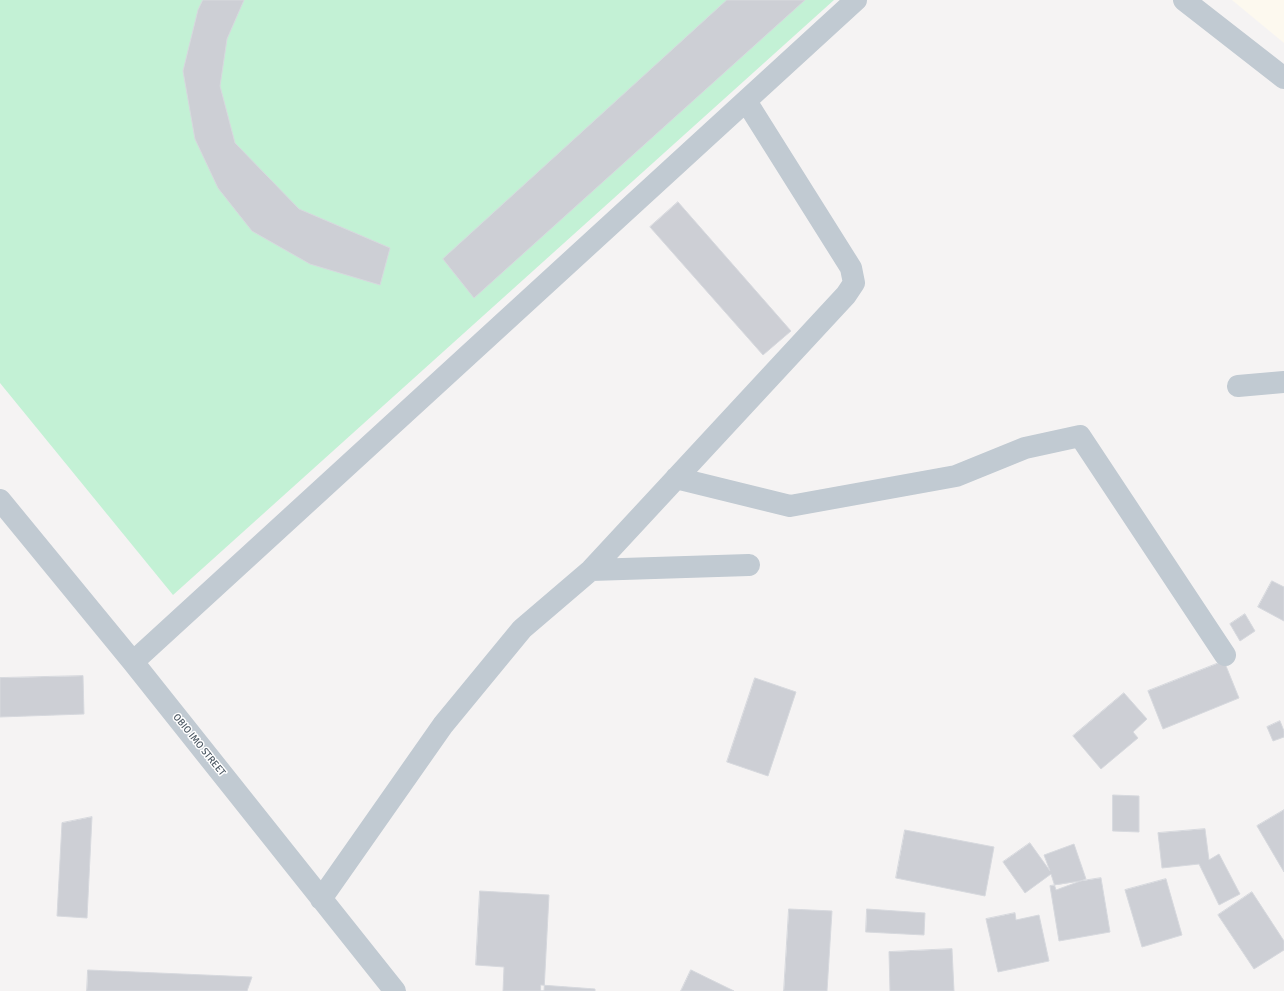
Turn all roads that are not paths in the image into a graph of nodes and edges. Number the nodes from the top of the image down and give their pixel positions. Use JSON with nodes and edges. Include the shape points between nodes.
{"nodes":[{"id":1,"x":856,"y":0,"type":"edge"},
{"id":2,"x":1184,"y":0,"type":"edge"},
{"id":3,"x":1284,"y":78,"type":"edge"},
{"id":4,"x":746,"y":101,"type":"junction"},
{"id":5,"x":1284,"y":382,"type":"edge"},
{"id":6,"x":1238,"y":386,"type":"dead end"},
{"id":7,"x":676,"y":478,"type":"junction"},
{"id":8,"x":0,"y":500,"type":"edge"},
{"id":9,"x":749,"y":565,"type":"dead end"},
{"id":10,"x":591,"y":570,"type":"junction"},
{"id":11,"x":1225,"y":655,"type":"dead end"},
{"id":12,"x":133,"y":662,"type":"junction"},
{"id":13,"x":321,"y":899,"type":"junction"},
{"id":14,"x":395,"y":991,"type":"edge"}],
"edges":[{"from":1,"to":4,"type":"street"},
{"from":2,"to":3,"type":"street"},
{"from":4,"to":7,"type":"street","via":[[852,268],[854,283],[846,296]]},
{"from":4,"to":12,"type":"street"},
{"from":5,"to":6,"type":"street"},
{"from":7,"to":10,"type":"street"},
{"from":7,"to":11,"type":"street","via":[[790,506],[956,476],[1025,448],[1080,436]]},
{"from":8,"to":12,"type":"street","name":"OBIO IMO STREET"},
{"from":9,"to":10,"type":"street"},
{"from":10,"to":13,"type":"street","via":[[522,629],[443,725]]},
{"from":12,"to":13,"type":"street","name":"OBIO IMO STREET"},
{"from":13,"to":14,"type":"street","name":"OBIO IMO STREET"}]}
